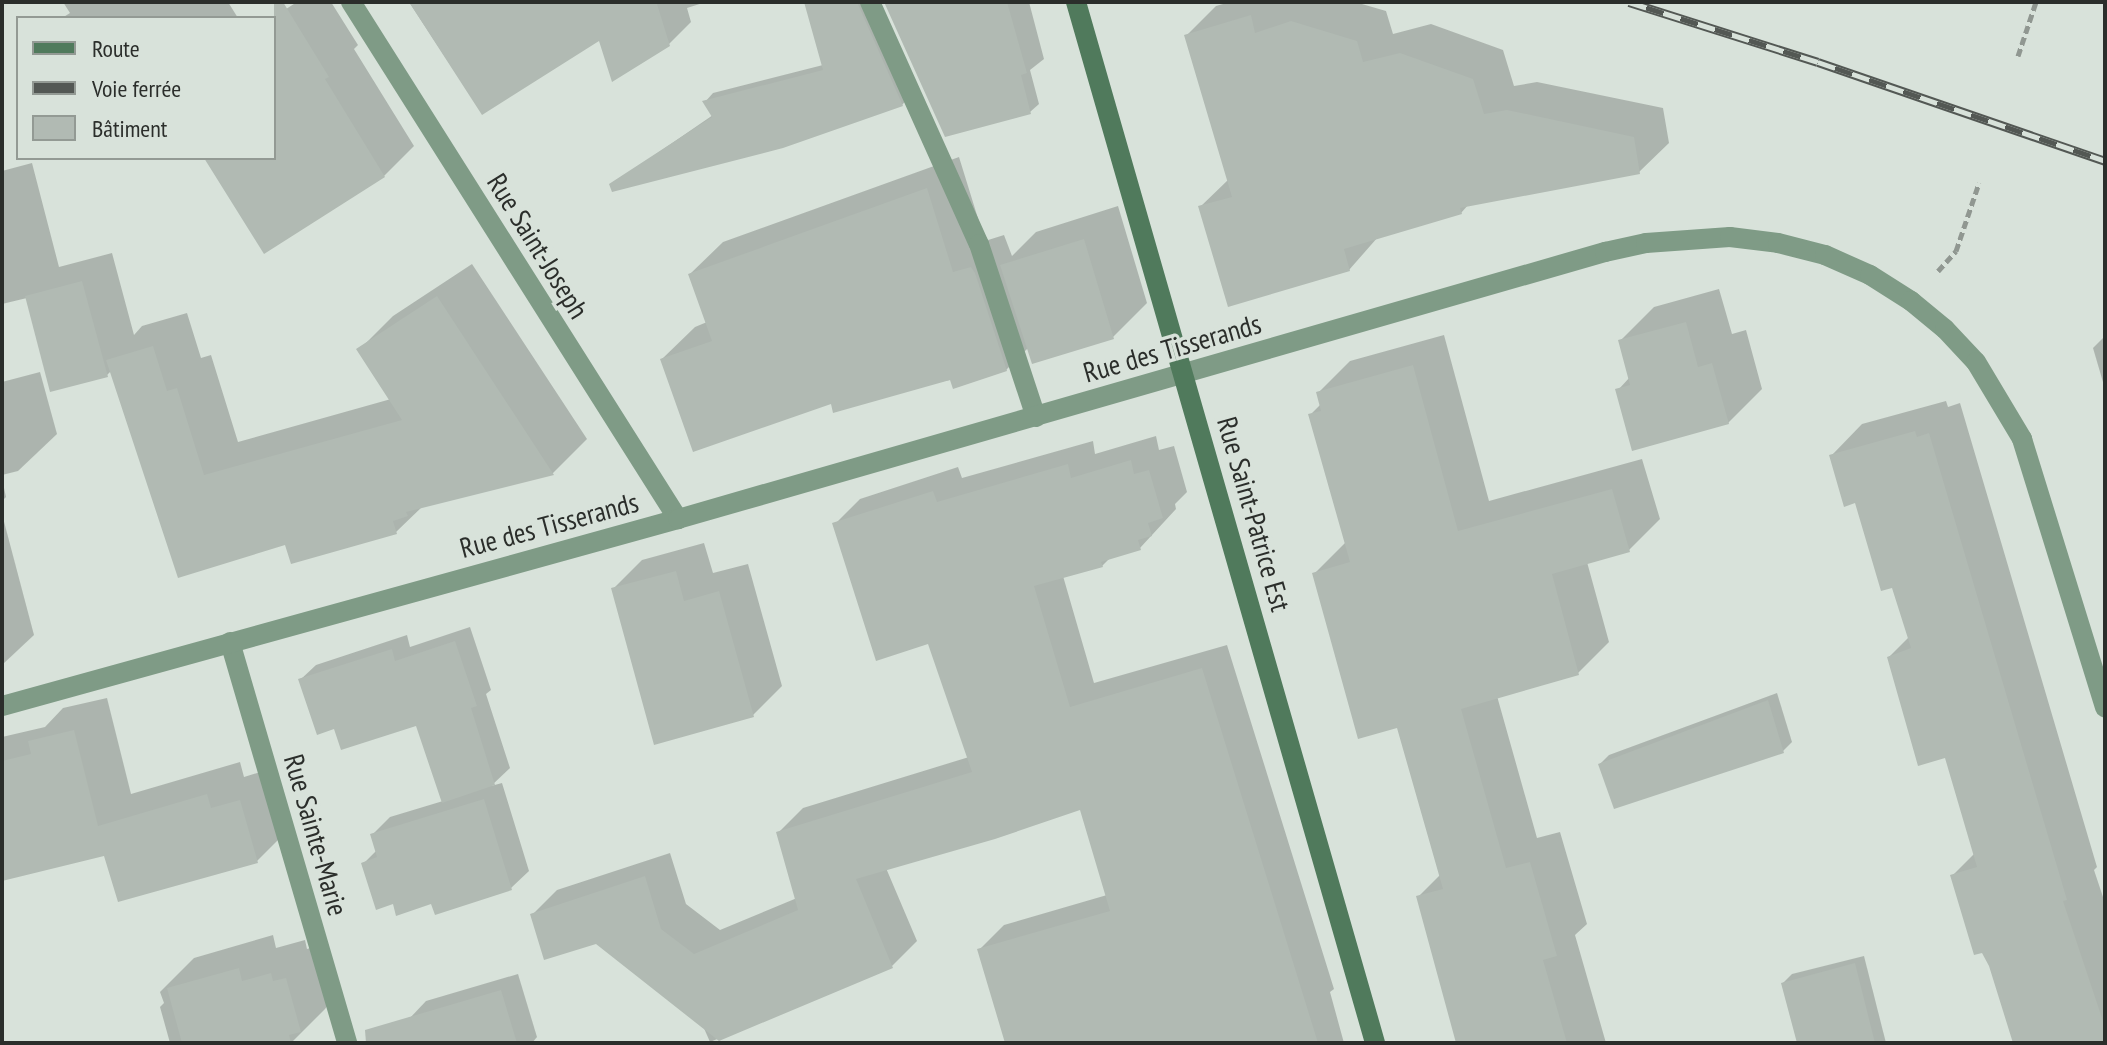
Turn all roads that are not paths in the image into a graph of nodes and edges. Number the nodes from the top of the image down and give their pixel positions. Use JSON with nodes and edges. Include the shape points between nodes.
{"nodes":[{"id":1,"x":351,"y":2,"type":"edge"},
{"id":2,"x":870,"y":2,"type":"edge"},
{"id":3,"x":1076,"y":2,"type":"edge"},
{"id":4,"x":1185,"y":374,"type":"junction"},
{"id":5,"x":1036,"y":417,"type":"junction"},
{"id":6,"x":678,"y":519,"type":"junction"},
{"id":7,"x":230,"y":642,"type":"junction"},
{"id":8,"x":2,"y":706,"type":"edge"},
{"id":9,"x":2105,"y":707,"type":"edge"},
{"id":10,"x":347,"y":1043,"type":"edge"},
{"id":11,"x":1375,"y":1043,"type":"edge"}],
"edges":[{"from":1,"to":6,"type":"street","name":"Rue Saint-Joseph"},
{"from":2,"to":5,"type":"street","via":[[979,244]]},
{"from":3,"to":4,"type":"street","name":"Rue Saint-Patrice Est"},
{"from":4,"to":5,"type":"street","name":"Rue des Tisserands"},
{"from":4,"to":9,"type":"street","name":"Rue des Tisserands","via":[[1605,252],[1688,238],[1730,237],[1825,255],[1911,301],[1976,362],[2022,439]]},
{"from":4,"to":11,"type":"street","name":"Rue Saint-Patrice Est"},
{"from":5,"to":6,"type":"street","name":"Rue des Tisserands"},
{"from":6,"to":7,"type":"street","name":"Rue des Tisserands"},
{"from":7,"to":8,"type":"street","name":"Rue des Tisserands"},
{"from":7,"to":10,"type":"street","name":"Rue Sainte-Marie"}]}
